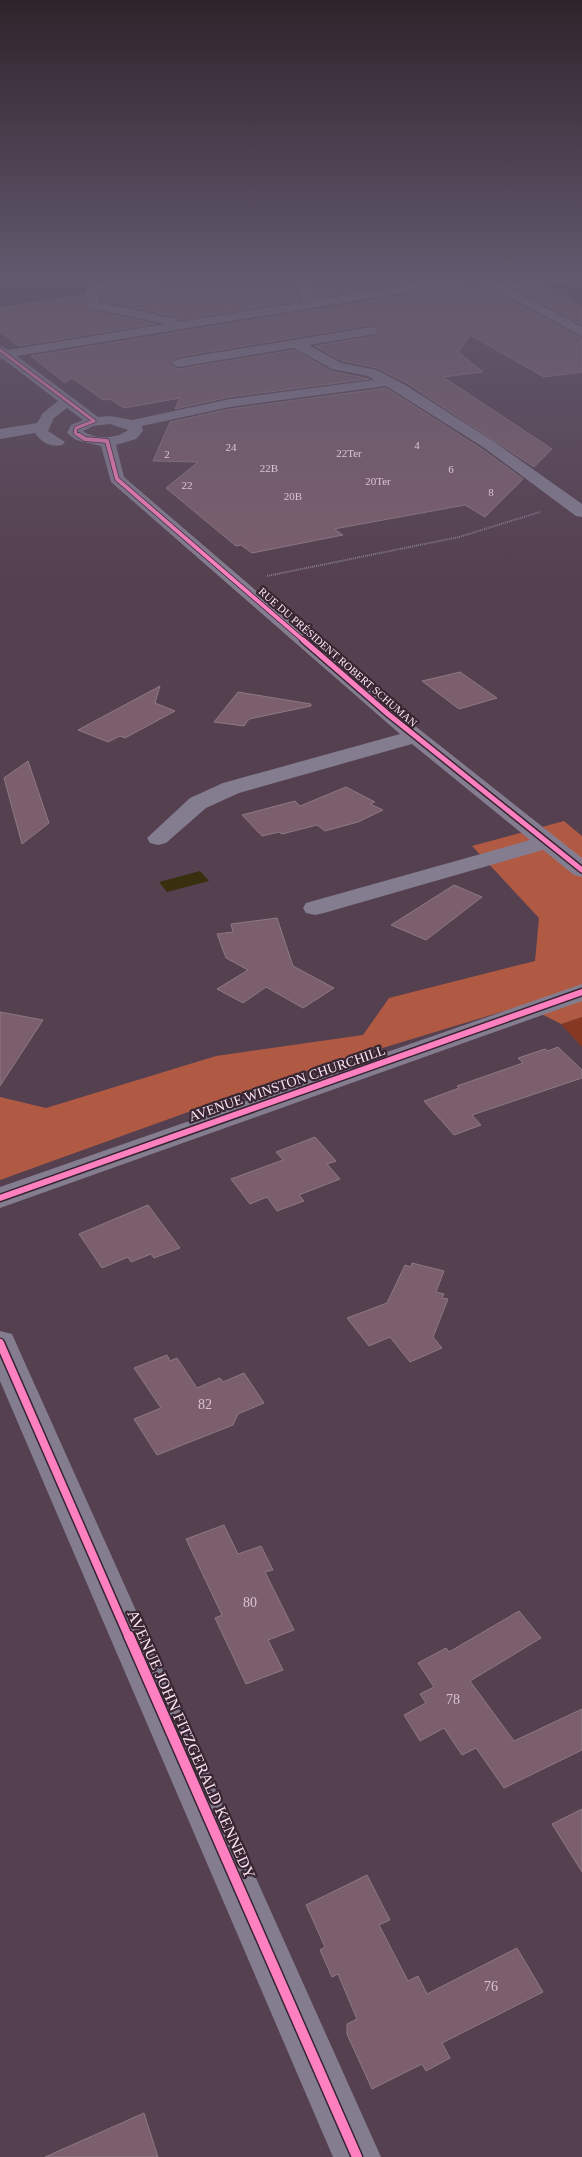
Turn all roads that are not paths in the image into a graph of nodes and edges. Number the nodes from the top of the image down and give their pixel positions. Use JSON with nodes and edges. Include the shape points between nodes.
{"nodes":[{"id":1,"x":32,"y":375,"type":"edge"},
{"id":2,"x":375,"y":375,"type":"edge"},
{"id":3,"x":388,"y":382,"type":"junction"},
{"id":4,"x":68,"y":400,"type":"junction"},
{"id":5,"x":94,"y":421,"type":"junction"},
{"id":6,"x":132,"y":424,"type":"junction"},
{"id":7,"x":42,"y":427,"type":"junction"},
{"id":8,"x":0,"y":434,"type":"edge"},
{"id":9,"x":107,"y":441,"type":"junction"},
{"id":10,"x":57,"y":442,"type":"dead end"},
{"id":11,"x":578,"y":507,"type":"edge"},
{"id":12,"x":416,"y":736,"type":"junction"},
{"id":13,"x":158,"y":838,"type":"dead end"},
{"id":14,"x":547,"y":842,"type":"junction"},
{"id":15,"x":582,"y":870,"type":"edge"},
{"id":16,"x":315,"y":908,"type":"dead end"},
{"id":17,"x":582,"y":992,"type":"edge"},
{"id":18,"x":0,"y":1198,"type":"edge"},
{"id":19,"x":0,"y":1343,"type":"edge"},
{"id":20,"x":356,"y":2157,"type":"edge"}],
"edges":[{"from":1,"to":4,"type":"street"},
{"from":2,"to":3,"type":"street"},
{"from":3,"to":6,"type":"street","via":[[230,403]]},
{"from":3,"to":11,"type":"street","via":[[477,436]]},
{"from":4,"to":5,"type":"street"},
{"from":4,"to":7,"type":"street","via":[[48,416]]},
{"from":5,"to":6,"type":"street","via":[[115,420]]},
{"from":5,"to":9,"type":"street","via":[[80,425],[75,433],[85,439]]},
{"from":6,"to":9,"type":"street","via":[[136,430],[133,434]]},
{"from":7,"to":8,"type":"street"},
{"from":7,"to":10,"type":"street","via":[[45,437]]},
{"from":9,"to":12,"type":"street","name":"RUE DU PRÉSIDENT ROBERT SCHUMAN","via":[[117,479]]},
{"from":12,"to":13,"type":"street","via":[[231,788],[198,803]]},
{"from":12,"to":14,"type":"street","name":"RUE DU PRÉSIDENT ROBERT SCHUMAN"},
{"from":14,"to":15,"type":"street","name":"RUE DU PRÉSIDENT ROBERT SCHUMAN"},
{"from":14,"to":16,"type":"street"},
{"from":17,"to":18,"type":"street","name":"AVENUE WINSTON CHURCHILL"},
{"from":19,"to":20,"type":"street","name":"AVENUE JOHN FITZGERALD KENNEDY"}]}
